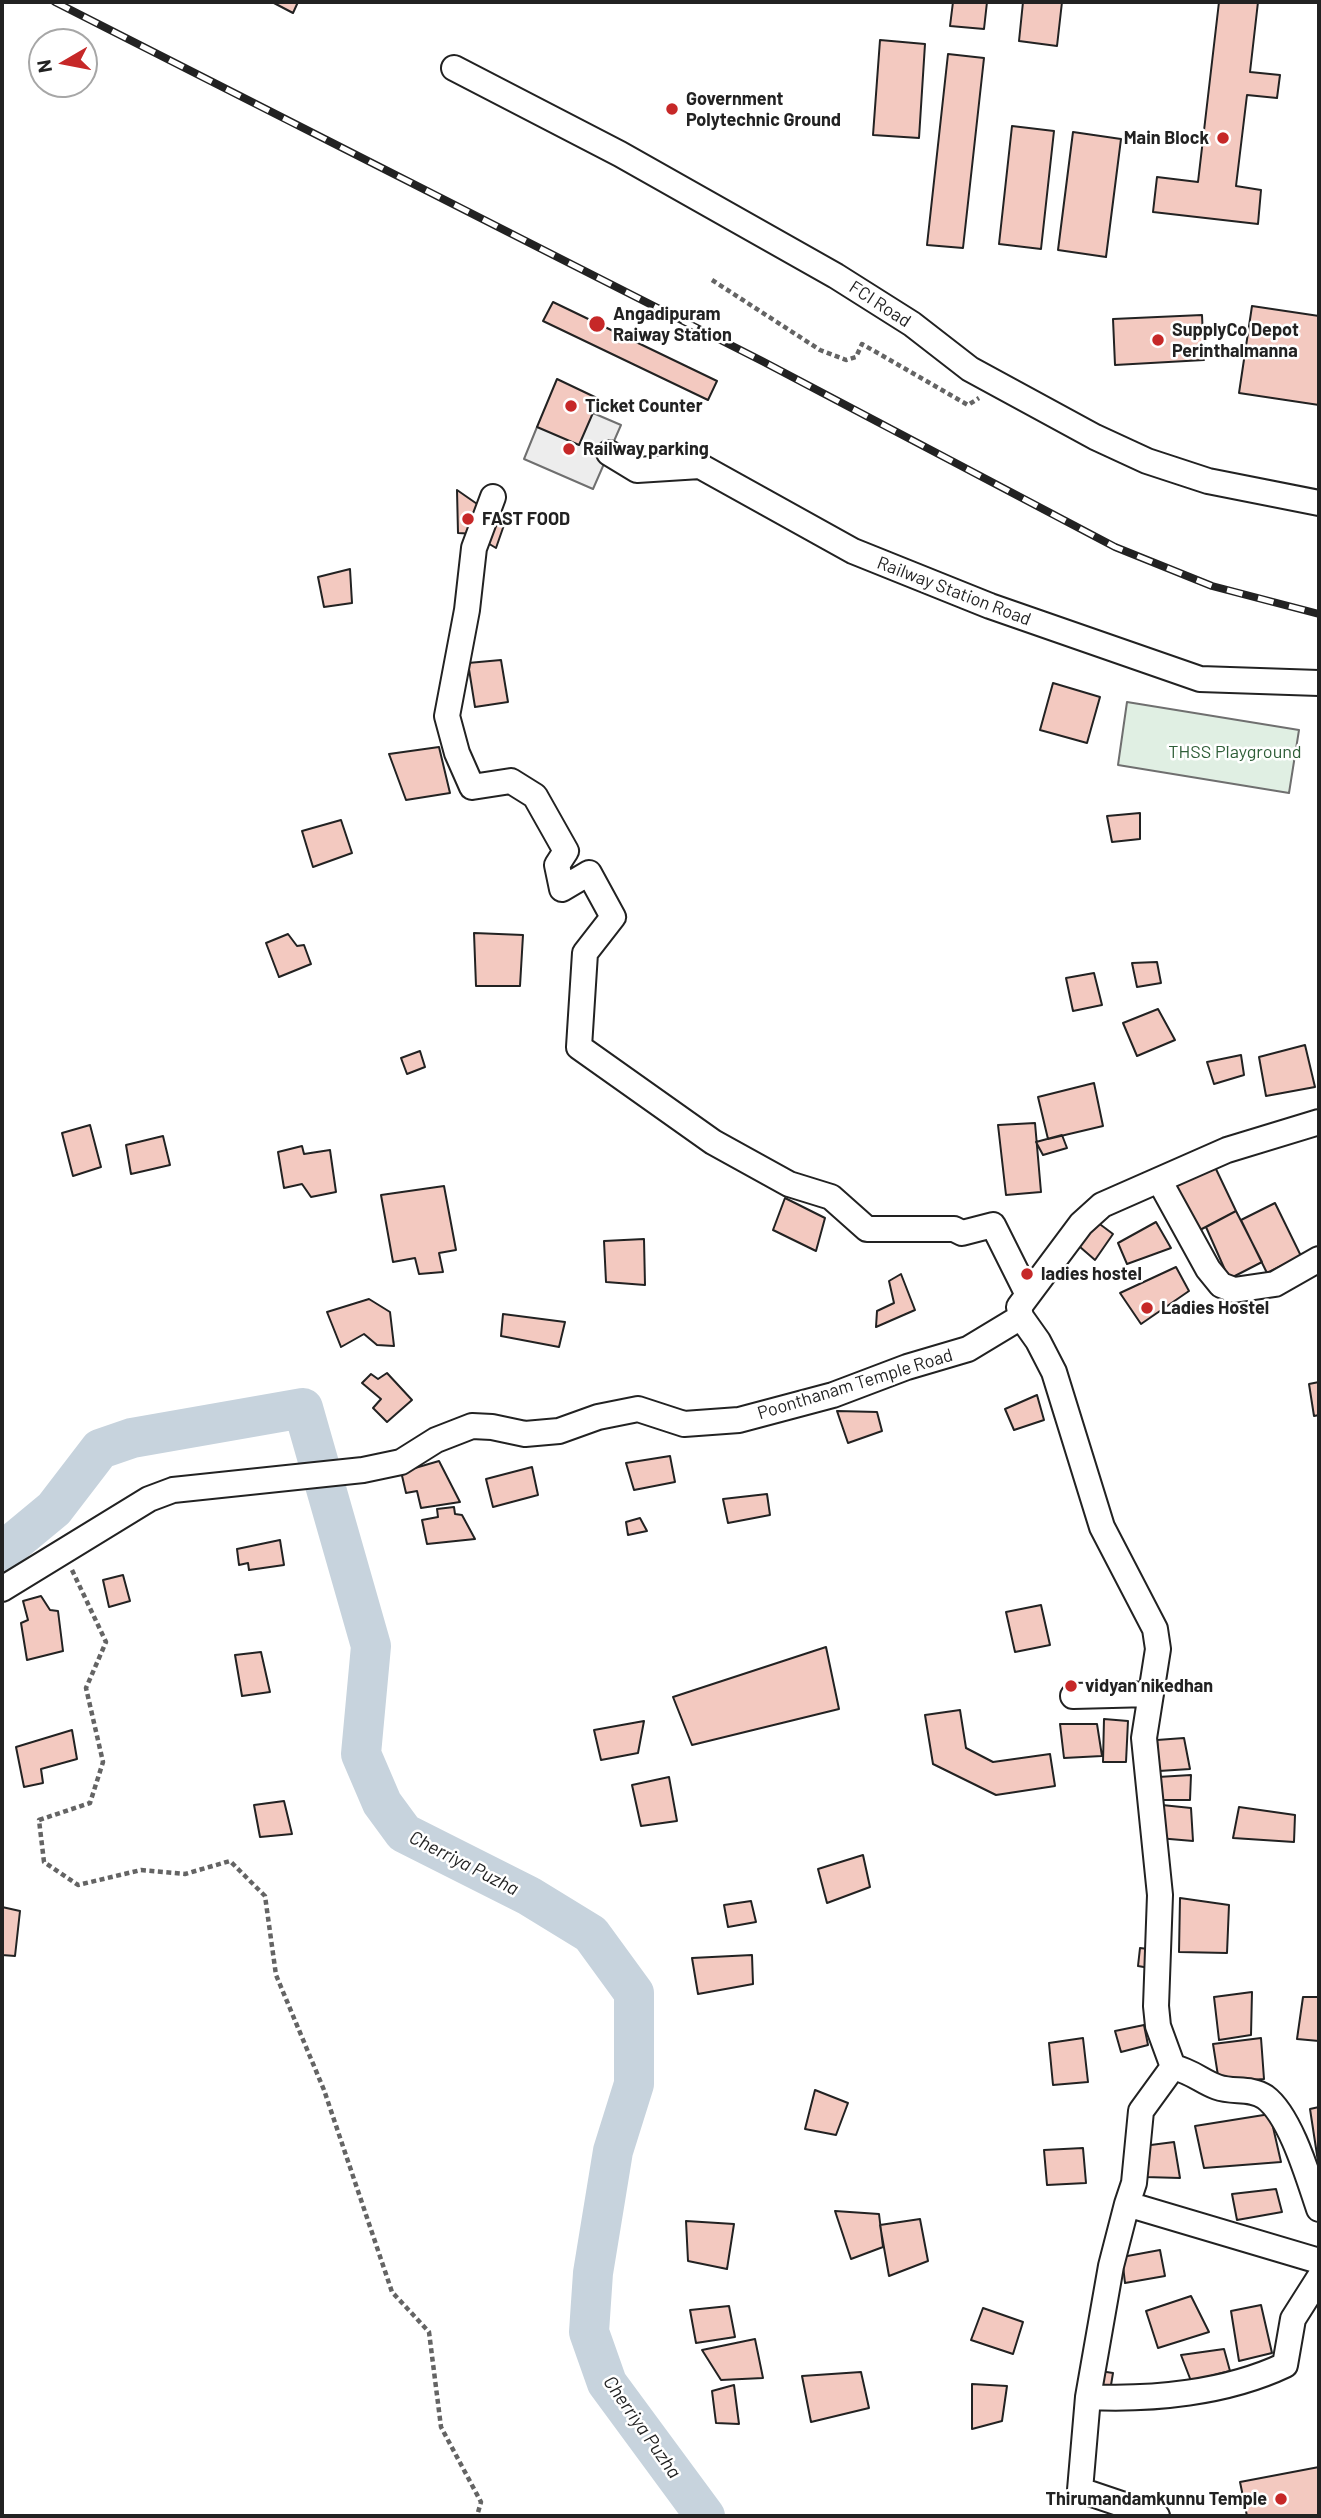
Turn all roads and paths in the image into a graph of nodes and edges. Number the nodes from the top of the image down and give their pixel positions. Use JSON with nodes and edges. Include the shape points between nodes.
{"nodes":[{"id":1,"x":454,"y":68,"type":"dead end"},
{"id":2,"x":712,"y":280,"type":"dead end"},
{"id":3,"x":994,"y":382,"type":"junction"},
{"id":4,"x":609,"y":453,"type":"dead end"},
{"id":5,"x":493,"y":497,"type":"dead end"},
{"id":6,"x":1319,"y":503,"type":"edge"},
{"id":7,"x":1319,"y":683,"type":"edge"},
{"id":8,"x":1319,"y":1122,"type":"edge"},
{"id":9,"x":1159,"y":1180,"type":"junction"},
{"id":10,"x":1319,"y":1259,"type":"edge"},
{"id":11,"x":1025,"y":1306,"type":"junction"},
{"id":12,"x":63,"y":1551,"type":"junction"},
{"id":13,"x":2,"y":1589,"type":"edge"},
{"id":14,"x":1151,"y":1694,"type":"junction"},
{"id":15,"x":1073,"y":1696,"type":"dead end"},
{"id":16,"x":1173,"y":2067,"type":"junction"},
{"id":17,"x":1127,"y":2204,"type":"junction"},
{"id":18,"x":1319,"y":2210,"type":"edge"},
{"id":19,"x":1319,"y":2262,"type":"edge"},
{"id":20,"x":1319,"y":2278,"type":"edge"},
{"id":21,"x":1088,"y":2397,"type":"junction"},
{"id":22,"x":1108,"y":2508,"type":"edge"},
{"id":23,"x":477,"y":2516,"type":"edge"},
{"id":24,"x":1157,"y":2516,"type":"edge"}],
"edges":[{"from":1,"to":3,"type":"street","name":"FCI Road","via":[[620,154],[836,276]]},
{"from":2,"to":3,"type":"path","via":[[820,350],[846,360],[856,357],[862,344],[968,405]]},
{"from":3,"to":6,"type":"street","name":"FCI Road","via":[[1147,461],[1208,481]]},
{"from":4,"to":7,"type":"street","name":"Railway Station Road","via":[[637,470],[700,466],[853,551],[990,606],[1200,679]]},
{"from":5,"to":11,"type":"street","via":[[474,548],[447,716],[472,786],[511,781],[535,796],[566,851],[557,865],[562,889],[589,873],[613,917],[585,953],[579,1047],[713,1142],[789,1184],[831,1197],[867,1229],[954,1228],[962,1233],[993,1225]]},
{"from":8,"to":9,"type":"street","name":"Poonthanam Temple Road","via":[[1227,1150]]},
{"from":9,"to":10,"type":"street","via":[[1221,1285],[1234,1290],[1275,1284]]},
{"from":9,"to":11,"type":"street","name":"Poonthanam Temple Road","via":[[1102,1205],[1081,1224]]},
{"from":11,"to":12,"type":"street","name":"Poonthanam Temple Road","via":[[968,1349],[833,1395],[739,1420],[684,1424],[638,1409],[559,1431],[525,1434],[472,1426],[436,1440],[401,1462],[173,1490]]},
{"from":11,"to":14,"type":"street","via":[[1054,1372],[1102,1527],[1155,1629],[1158,1648]]},
{"from":12,"to":13,"type":"street"},
{"from":12,"to":23,"type":"path","via":[[106,1642],[86,1688],[103,1762],[90,1803],[38,1820],[44,1862],[78,1885],[141,1870],[185,1874],[230,1861],[265,1896],[276,1975],[324,2091],[392,2292],[429,2332],[441,2427],[481,2502]]},
{"from":14,"to":15,"type":"street"},
{"from":14,"to":16,"type":"street","via":[[1144,1738],[1160,1895],[1156,2006]]},
{"from":16,"to":17,"type":"street","via":[[1141,2111],[1134,2183]]},
{"from":16,"to":18,"type":"street","via":[[1218,2087],[1265,2098],[1299,2152]]},
{"from":17,"to":19,"type":"street"},
{"from":17,"to":21,"type":"street"},
{"from":20,"to":21,"type":"street","via":[[1293,2319],[1285,2365],[1264,2375],[1205,2388],[1132,2399]]},
{"from":21,"to":22,"type":"street","via":[[1080,2490]]},
{"from":22,"to":24,"type":"street"}]}
